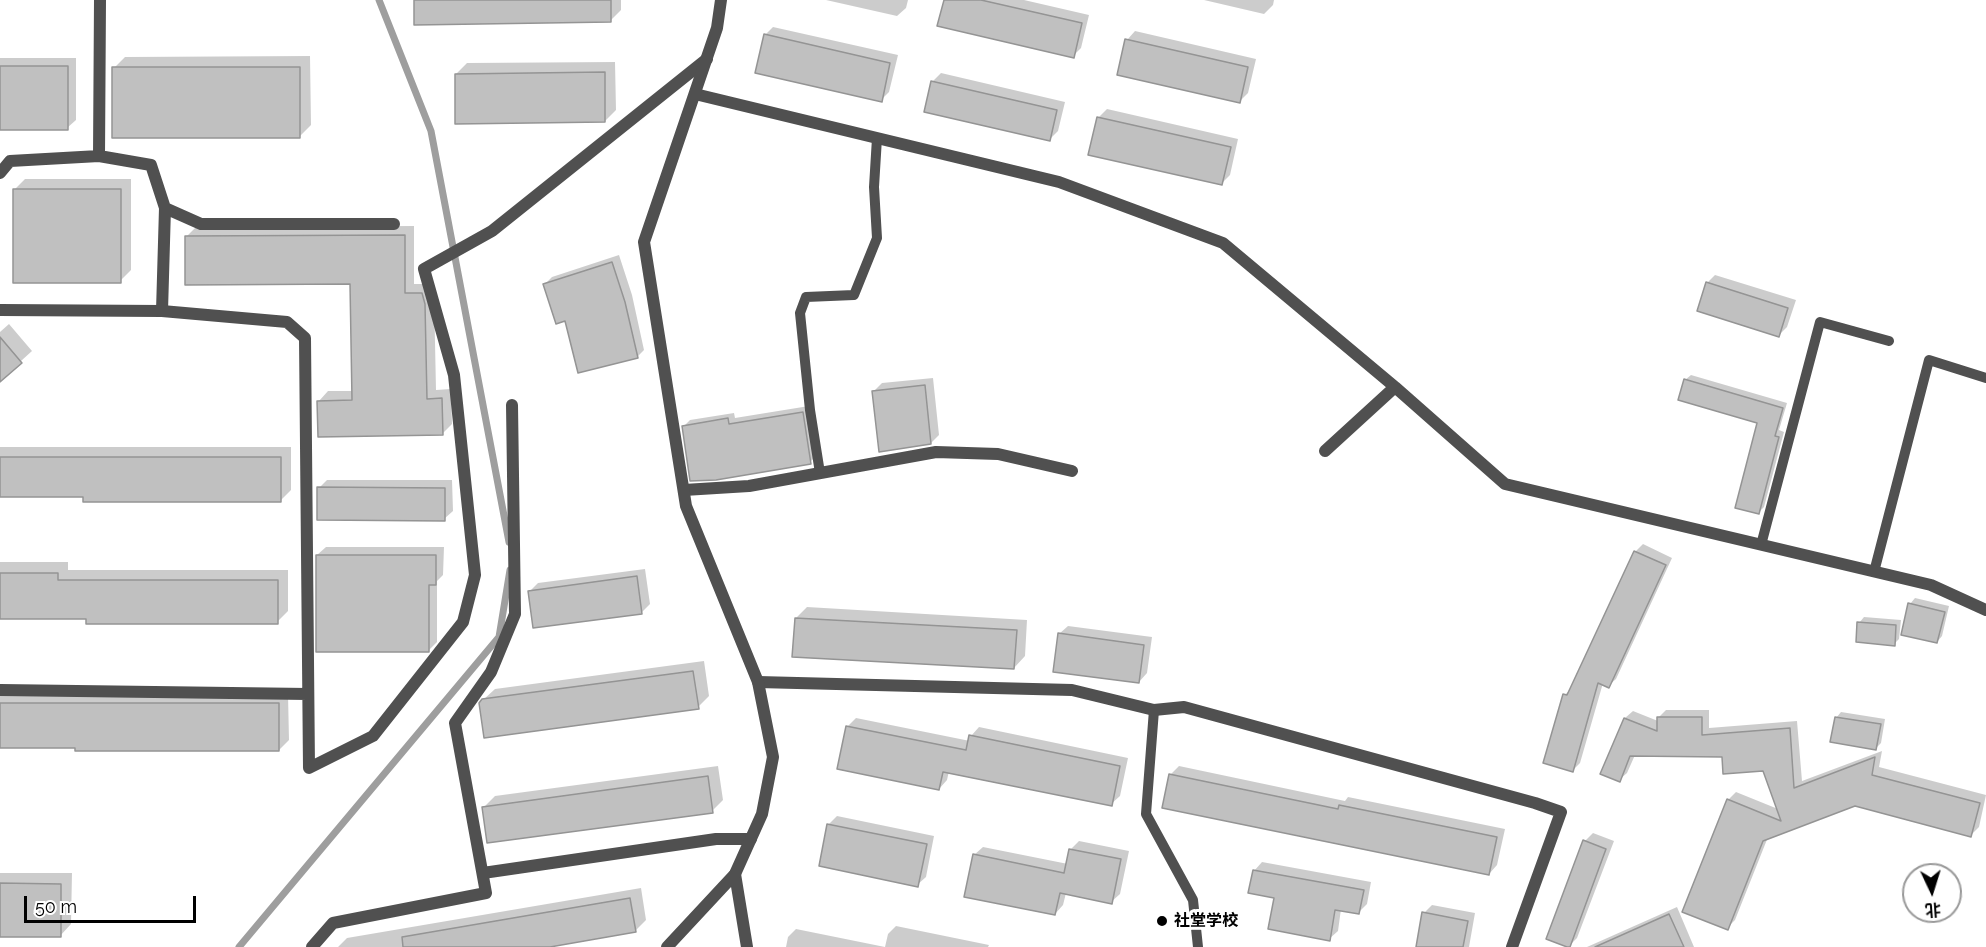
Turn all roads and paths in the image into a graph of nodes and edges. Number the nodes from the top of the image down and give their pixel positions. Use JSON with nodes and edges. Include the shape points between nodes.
{"nodes":[{"id":1,"x":100,"y":0,"type":"edge"},
{"id":2,"x":721,"y":0,"type":"edge"},
{"id":3,"x":707,"y":59,"type":"junction"},
{"id":4,"x":694,"y":94,"type":"junction"},
{"id":5,"x":877,"y":138,"type":"junction"},
{"id":6,"x":99,"y":156,"type":"junction"},
{"id":7,"x":0,"y":173,"type":"edge"},
{"id":8,"x":165,"y":207,"type":"junction"},
{"id":9,"x":394,"y":224,"type":"dead end"},
{"id":10,"x":0,"y":310,"type":"edge"},
{"id":11,"x":162,"y":311,"type":"junction"},
{"id":12,"x":1889,"y":341,"type":"dead end"},
{"id":13,"x":1986,"y":378,"type":"edge"},
{"id":14,"x":1395,"y":387,"type":"junction"},
{"id":15,"x":512,"y":405,"type":"dead end"},
{"id":16,"x":1325,"y":451,"type":"dead end"},
{"id":17,"x":1072,"y":471,"type":"dead end"},
{"id":18,"x":820,"y":472,"type":"junction"},
{"id":19,"x":684,"y":490,"type":"junction"},
{"id":20,"x":1761,"y":545,"type":"junction"},
{"id":21,"x":1874,"y":572,"type":"junction"},
{"id":22,"x":1986,"y":610,"type":"edge"},
{"id":23,"x":758,"y":682,"type":"junction"},
{"id":24,"x":0,"y":690,"type":"edge"},
{"id":25,"x":308,"y":694,"type":"junction"},
{"id":26,"x":1154,"y":710,"type":"junction"},
{"id":27,"x":751,"y":839,"type":"junction"},
{"id":28,"x":483,"y":873,"type":"junction"},
{"id":29,"x":735,"y":874,"type":"junction"},
{"id":30,"x":312,"y":947,"type":"edge"},
{"id":31,"x":667,"y":947,"type":"edge"},
{"id":32,"x":747,"y":947,"type":"edge"},
{"id":33,"x":1198,"y":947,"type":"edge"},
{"id":34,"x":1512,"y":947,"type":"edge"}],
"edges":[{"from":1,"to":6,"type":"street"},
{"from":2,"to":3,"type":"street"},
{"from":3,"to":4,"type":"street"},
{"from":3,"to":25,"type":"street","via":[[492,231],[424,269],[454,375],[475,575],[463,622],[373,736],[309,768]]},
{"from":4,"to":5,"type":"street"},
{"from":4,"to":19,"type":"street","via":[[644,242]]},
{"from":5,"to":14,"type":"street","via":[[1059,182],[1223,243]]},
{"from":5,"to":18,"type":"lane","via":[[877,238],[854,295],[806,297],[800,313]]},
{"from":6,"to":7,"type":"street","via":[[10,161]]},
{"from":6,"to":8,"type":"street","via":[[151,165]]},
{"from":8,"to":9,"type":"street","via":[[201,224]]},
{"from":8,"to":11,"type":"street"},
{"from":10,"to":11,"type":"street"},
{"from":11,"to":25,"type":"street","via":[[287,322],[305,338]]},
{"from":12,"to":20,"type":"lane","via":[[1820,322]]},
{"from":13,"to":21,"type":"lane","via":[[1929,360]]},
{"from":14,"to":16,"type":"street"},
{"from":14,"to":20,"type":"street","via":[[1505,484]]},
{"from":15,"to":28,"type":"street","via":[[515,614],[492,672],[455,723]]},
{"from":17,"to":18,"type":"street","via":[[998,454],[936,452]]},
{"from":18,"to":19,"type":"street","via":[[749,486]]},
{"from":19,"to":23,"type":"street","via":[[686,506]]},
{"from":20,"to":21,"type":"street"},
{"from":21,"to":22,"type":"street","via":[[1930,585]]},
{"from":23,"to":26,"type":"street","via":[[1072,690]]},
{"from":23,"to":27,"type":"street","via":[[773,758],[762,814]]},
{"from":24,"to":25,"type":"street"},
{"from":26,"to":33,"type":"lane","via":[[1146,814],[1193,900]]},
{"from":26,"to":34,"type":"street","via":[[1184,707],[1561,812]]},
{"from":27,"to":28,"type":"street","via":[[716,839]]},
{"from":27,"to":29,"type":"street"},
{"from":28,"to":30,"type":"street","via":[[486,893],[333,923]]},
{"from":29,"to":31,"type":"street"},
{"from":29,"to":32,"type":"street"}]}
